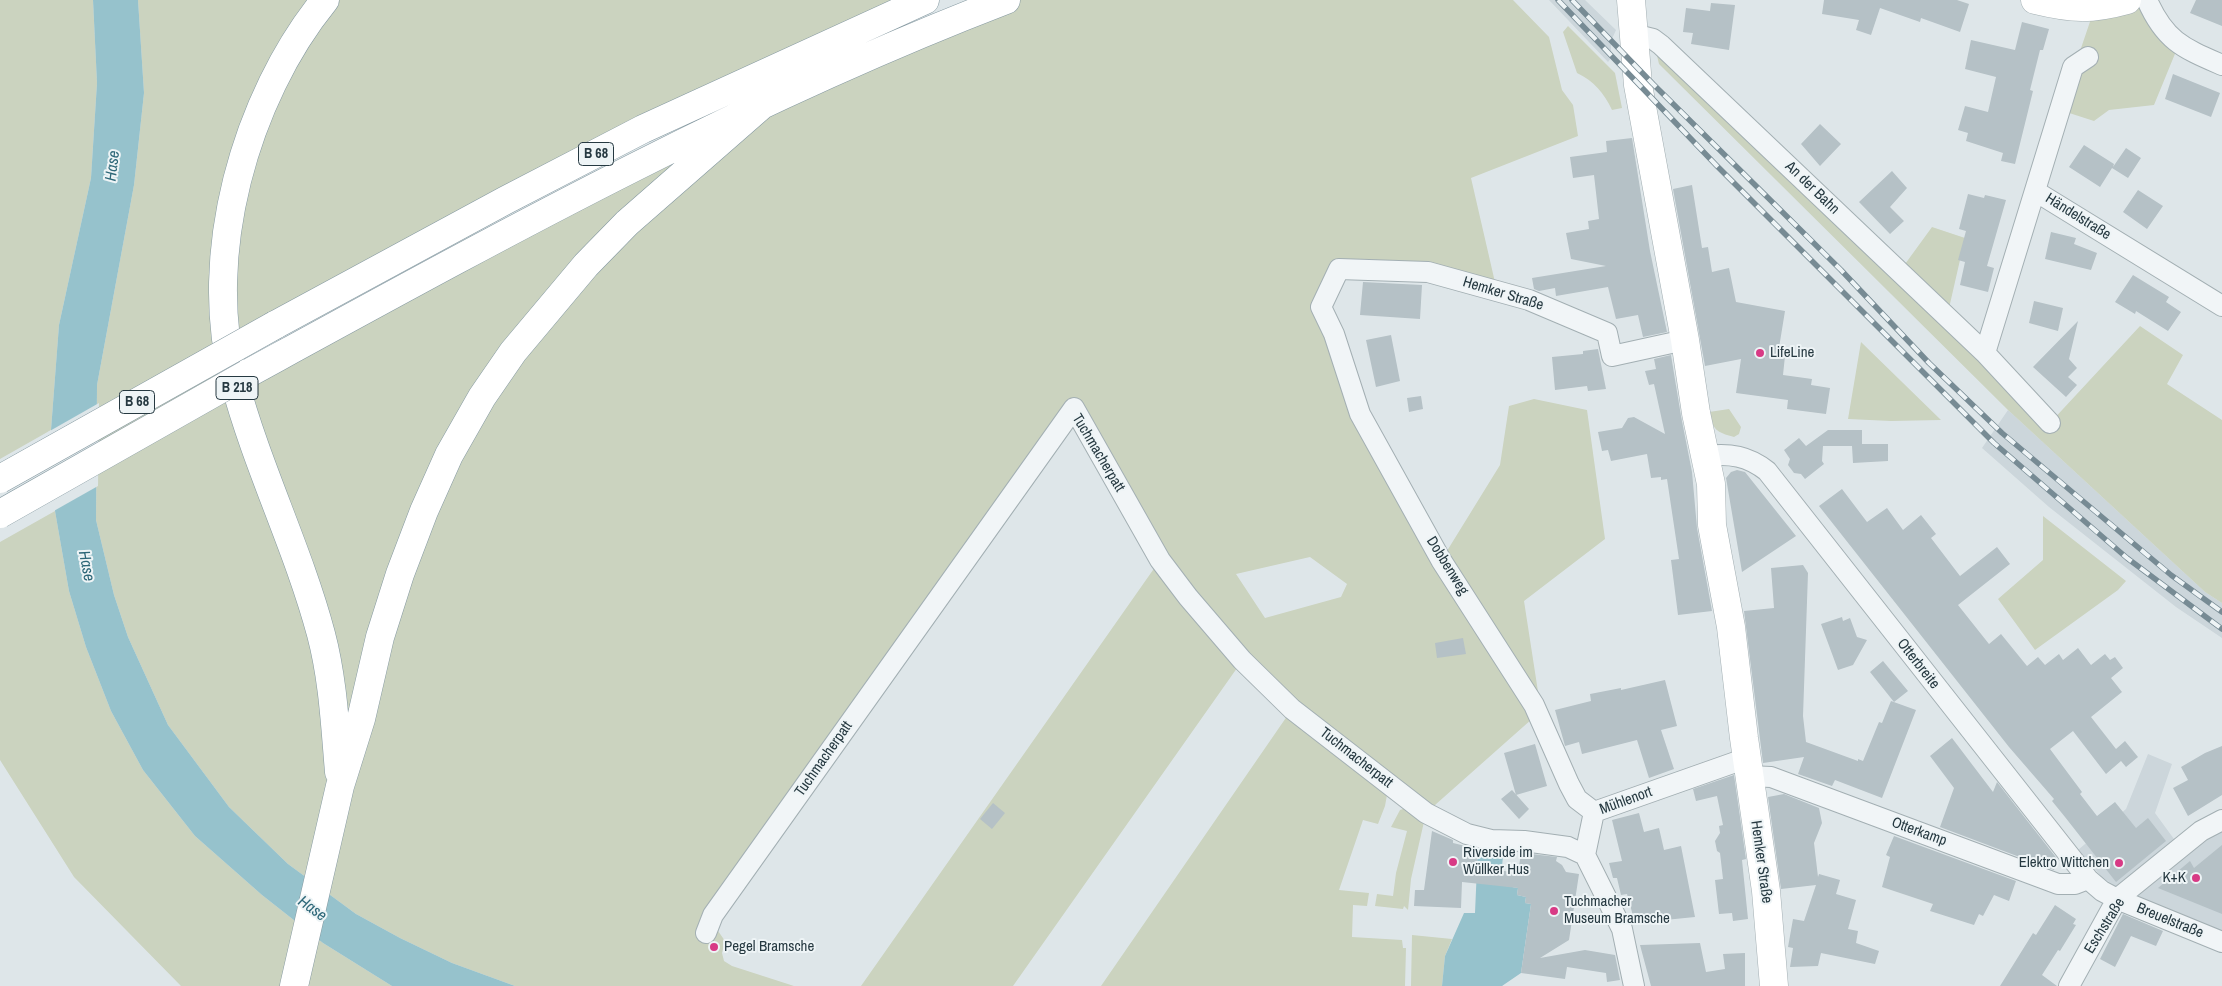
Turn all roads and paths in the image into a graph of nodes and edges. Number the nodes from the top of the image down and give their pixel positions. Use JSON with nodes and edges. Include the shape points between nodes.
{"nodes":[{"id":1,"x":325,"y":0,"type":"edge"},
{"id":2,"x":925,"y":0,"type":"edge"},
{"id":3,"x":1006,"y":0,"type":"edge"},
{"id":4,"x":1631,"y":0,"type":"edge"},
{"id":5,"x":2035,"y":0,"type":"edge"},
{"id":6,"x":2127,"y":0,"type":"edge"},
{"id":7,"x":2147,"y":0,"type":"edge"},
{"id":8,"x":2096,"y":4,"type":"edge"},
{"id":9,"x":1633,"y":34,"type":"junction"},
{"id":10,"x":2088,"y":57,"type":"dead end"},
{"id":11,"x":2222,"y":65,"type":"edge"},
{"id":12,"x":762,"y":105,"type":"junction"},
{"id":13,"x":2035,"y":191,"type":"junction"},
{"id":14,"x":2222,"y":306,"type":"edge"},
{"id":15,"x":1321,"y":307,"type":"joint"},
{"id":16,"x":1685,"y":340,"type":"junction"},
{"id":17,"x":1985,"y":353,"type":"junction"},
{"id":18,"x":2050,"y":424,"type":"dead end"},
{"id":19,"x":1706,"y":456,"type":"junction"},
{"id":20,"x":0,"y":479,"type":"edge"},
{"id":21,"x":0,"y":514,"type":"edge"},
{"id":22,"x":1747,"y":757,"type":"junction"},
{"id":23,"x":340,"y":786,"type":"junction"},
{"id":24,"x":1594,"y":812,"type":"junction"},
{"id":25,"x":2222,"y":820,"type":"edge"},
{"id":26,"x":1585,"y":855,"type":"junction"},
{"id":27,"x":2088,"y":879,"type":"junction"},
{"id":28,"x":2117,"y":899,"type":"junction"},
{"id":29,"x":706,"y":933,"type":"dead end"},
{"id":30,"x":2222,"y":942,"type":"edge"},
{"id":31,"x":294,"y":986,"type":"edge"},
{"id":32,"x":1634,"y":986,"type":"edge"},
{"id":33,"x":1774,"y":986,"type":"edge"},
{"id":34,"x":2069,"y":986,"type":"edge"}],
"edges":[{"from":1,"to":23,"type":"main road","number":"B 218","via":[[282,62],[253,131],[238,175],[226,231],[223,293],[234,378],[256,451],[322,636],[331,682]]},
{"from":2,"to":20,"type":"main road","number":"B 68","bridge":true,"via":[[643,130],[506,200]]},
{"from":3,"to":12,"type":"main road","number":"B 68","via":[[940,25]]},
{"from":4,"to":9,"type":"main road","name":"Hemker Straße"},
{"from":5,"to":8,"type":"main road","via":[[2074,8]]},
{"from":6,"to":8,"type":"main road"},
{"from":7,"to":11,"type":"street","via":[[2156,20],[2172,38],[2198,55]]},
{"from":9,"to":16,"type":"main road","name":"Hemker Straße","via":[[1638,85]]},
{"from":9,"to":17,"type":"street","name":"An der Bahn","via":[[1653,39],[1661,45]]},
{"from":10,"to":13,"type":"street","name":"Händelstraße","via":[[2073,66]]},
{"from":12,"to":21,"type":"main road","number":"B 68","bridge":true,"via":[[555,208],[283,355]]},
{"from":12,"to":23,"type":"main road","number":"B 218","via":[[627,223],[586,265],[550,306],[482,396],[449,455],[400,574]]},
{"from":13,"to":14,"type":"street","name":"Händelstraße"},
{"from":13,"to":17,"type":"street"},
{"from":15,"to":16,"type":"street","name":"Hemker Straße","via":[[1340,269],[1428,272],[1529,300],[1608,333],[1612,356]]},
{"from":15,"to":24,"type":"street","name":"Dobbenweg","via":[[1334,334],[1360,414],[1441,560],[1534,705],[1577,799]]},
{"from":16,"to":19,"type":"main road","name":"Hemker Straße"},
{"from":17,"to":18,"type":"street","name":"An der Bahn"},
{"from":19,"to":22,"type":"main road","name":"Hemker Straße","via":[[1711,484],[1712,525]]},
{"from":19,"to":27,"type":"street","name":"Otterbreite","via":[[1741,456],[1767,471]]},
{"from":22,"to":24,"type":"street","name":"Mühlenort"},
{"from":22,"to":27,"type":"street","name":"Otterkamp","via":[[1771,777],[2058,884],[2075,884]]},
{"from":22,"to":33,"type":"main road","name":"Hemker Straße","via":[[1766,891]]},
{"from":23,"to":31,"type":"main road","number":"B 218"},
{"from":24,"to":26,"type":"street","name":"Mühlenort"},
{"from":25,"to":28,"type":"street","name":"Eschstraße","via":[[2201,831]]},
{"from":26,"to":29,"type":"street","name":"Tuchmacherpatt","via":[[1568,847],[1492,840],[1467,834],[1426,813],[1292,709],[1242,660],[1160,560],[1074,408],[713,915]]},
{"from":26,"to":32,"type":"street","via":[[1622,929]]},
{"from":27,"to":28,"type":"street","name":"Otterbreite"},
{"from":28,"to":30,"type":"street","name":"Breuelstraße"},
{"from":28,"to":34,"type":"street","name":"Eschstraße"}]}
